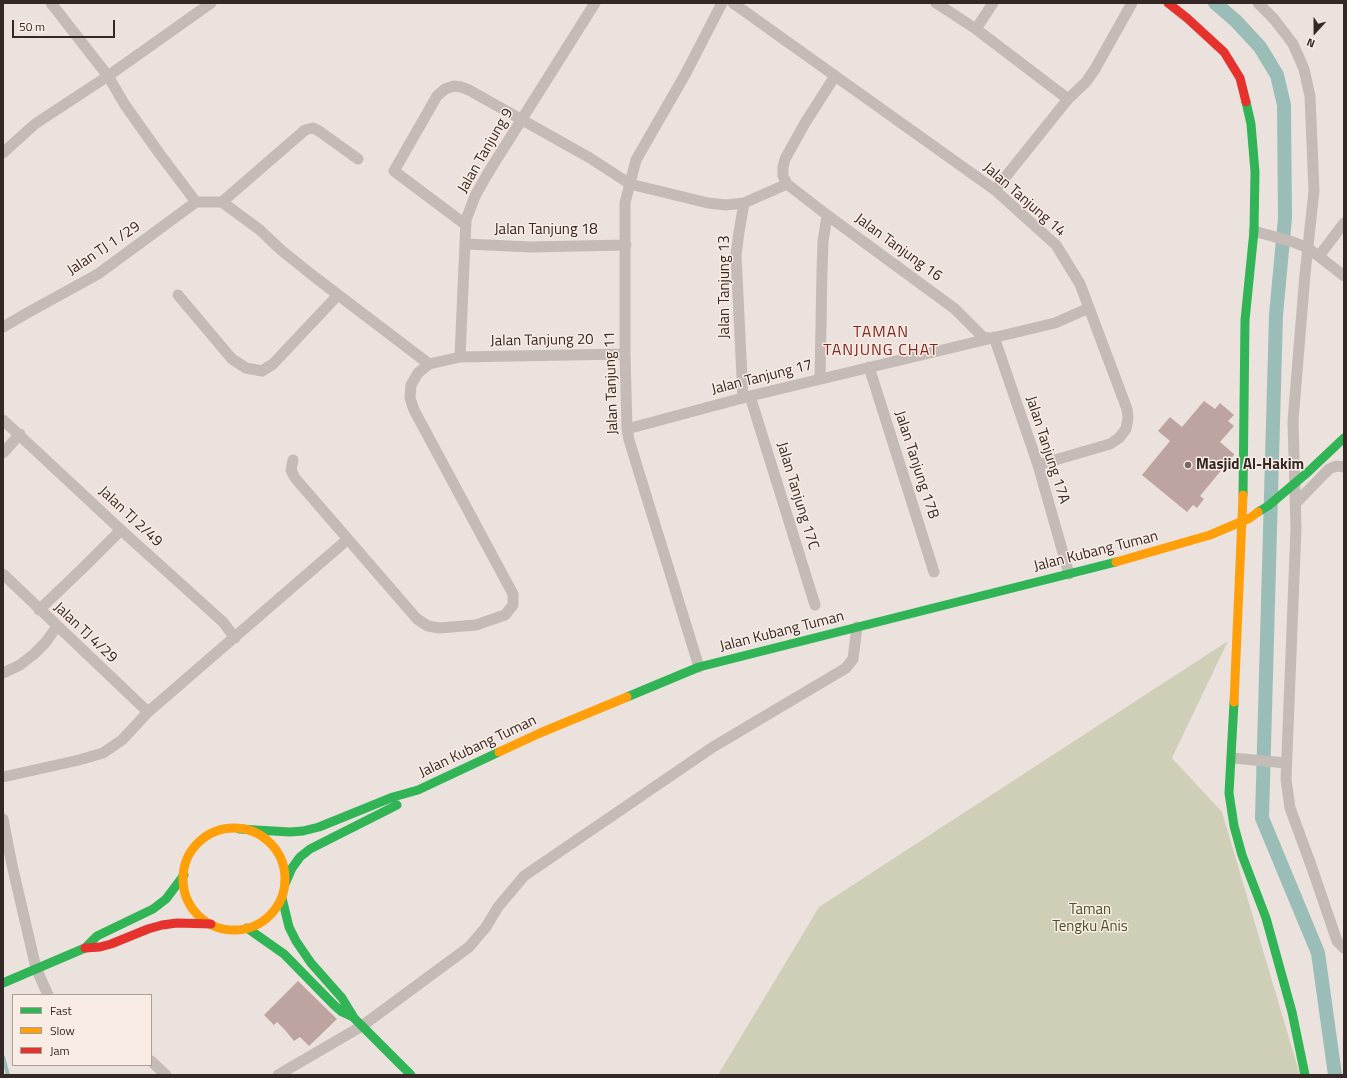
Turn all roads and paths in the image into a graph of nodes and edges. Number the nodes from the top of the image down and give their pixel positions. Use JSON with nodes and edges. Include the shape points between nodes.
{"nodes":[{"id":1,"x":51,"y":3,"type":"edge"},
{"id":2,"x":211,"y":3,"type":"edge"},
{"id":3,"x":595,"y":3,"type":"edge"},
{"id":4,"x":722,"y":3,"type":"edge"},
{"id":5,"x":733,"y":3,"type":"edge"},
{"id":6,"x":936,"y":3,"type":"edge"},
{"id":7,"x":993,"y":3,"type":"edge"},
{"id":8,"x":1132,"y":3,"type":"edge"},
{"id":9,"x":1168,"y":3,"type":"edge"},
{"id":10,"x":1258,"y":3,"type":"edge"},
{"id":11,"x":976,"y":29,"type":"junction"},
{"id":12,"x":108,"y":76,"type":"junction"},
{"id":13,"x":835,"y":76,"type":"junction"},
{"id":14,"x":1068,"y":99,"type":"junction"},
{"id":15,"x":522,"y":120,"type":"junction"},
{"id":16,"x":3,"y":153,"type":"edge"},
{"id":17,"x":358,"y":158,"type":"dead end"},
{"id":18,"x":630,"y":184,"type":"junction"},
{"id":19,"x":787,"y":184,"type":"junction"},
{"id":20,"x":995,"y":190,"type":"junction"},
{"id":21,"x":196,"y":202,"type":"junction"},
{"id":22,"x":222,"y":202,"type":"junction"},
{"id":23,"x":744,"y":203,"type":"junction"},
{"id":24,"x":827,"y":215,"type":"junction"},
{"id":25,"x":1344,"y":223,"type":"edge"},
{"id":26,"x":466,"y":225,"type":"junction"},
{"id":27,"x":1254,"y":231,"type":"junction"},
{"id":28,"x":466,"y":244,"type":"junction"},
{"id":29,"x":626,"y":245,"type":"junction"},
{"id":30,"x":1308,"y":248,"type":"junction"},
{"id":31,"x":1319,"y":256,"type":"junction"},
{"id":32,"x":1344,"y":276,"type":"edge"},
{"id":33,"x":178,"y":295,"type":"dead end"},
{"id":34,"x":338,"y":295,"type":"junction"},
{"id":35,"x":1089,"y":308,"type":"junction"},
{"id":36,"x":3,"y":327,"type":"edge"},
{"id":37,"x":992,"y":338,"type":"junction"},
{"id":38,"x":625,"y":354,"type":"junction"},
{"id":39,"x":460,"y":357,"type":"junction"},
{"id":40,"x":429,"y":364,"type":"junction"},
{"id":41,"x":869,"y":367,"type":"junction"},
{"id":42,"x":820,"y":379,"type":"junction"},
{"id":43,"x":747,"y":397,"type":"junction"},
{"id":44,"x":3,"y":420,"type":"edge"},
{"id":45,"x":627,"y":429,"type":"junction"},
{"id":46,"x":20,"y":434,"type":"junction"},
{"id":47,"x":1344,"y":438,"type":"edge"},
{"id":48,"x":3,"y":453,"type":"edge"},
{"id":49,"x":293,"y":460,"type":"dead end"},
{"id":50,"x":1038,"y":465,"type":"junction"},
{"id":51,"x":1344,"y":467,"type":"edge"},
{"id":52,"x":1295,"y":504,"type":"junction"},
{"id":53,"x":121,"y":530,"type":"junction"},
{"id":54,"x":348,"y":539,"type":"junction"},
{"id":55,"x":934,"y":572,"type":"dead end"},
{"id":56,"x":3,"y":574,"type":"edge"},
{"id":57,"x":1069,"y":574,"type":"junction"},
{"id":58,"x":814,"y":605,"type":"dead end"},
{"id":59,"x":39,"y":610,"type":"junction"},
{"id":60,"x":57,"y":626,"type":"junction"},
{"id":61,"x":857,"y":627,"type":"junction"},
{"id":62,"x":235,"y":638,"type":"junction"},
{"id":63,"x":699,"y":668,"type":"junction"},
{"id":64,"x":3,"y":673,"type":"edge"},
{"id":65,"x":148,"y":712,"type":"junction"},
{"id":66,"x":1232,"y":758,"type":"junction"},
{"id":67,"x":1286,"y":763,"type":"junction"},
{"id":68,"x":3,"y":777,"type":"edge"},
{"id":69,"x":418,"y":790,"type":"junction"},
{"id":70,"x":3,"y":819,"type":"edge"},
{"id":71,"x":239,"y":829,"type":"junction"},
{"id":72,"x":184,"y":875,"type":"junction"},
{"id":73,"x":286,"y":882,"type":"junction"},
{"id":74,"x":282,"y":898,"type":"junction"},
{"id":75,"x":211,"y":924,"type":"junction"},
{"id":76,"x":247,"y":928,"type":"junction"},
{"id":77,"x":85,"y":948,"type":"junction"},
{"id":78,"x":1344,"y":948,"type":"edge"},
{"id":79,"x":36,"y":968,"type":"junction"},
{"id":80,"x":3,"y":983,"type":"edge"},
{"id":81,"x":48,"y":994,"type":"edge"},
{"id":82,"x":353,"y":1017,"type":"junction"},
{"id":83,"x":362,"y":1026,"type":"junction"},
{"id":84,"x":152,"y":1061,"type":"edge"},
{"id":85,"x":292,"y":1072,"type":"edge"},
{"id":86,"x":166,"y":1075,"type":"edge"},
{"id":87,"x":278,"y":1075,"type":"edge"},
{"id":88,"x":411,"y":1075,"type":"edge"},
{"id":89,"x":1305,"y":1075,"type":"edge"}],
"edges":[{"from":1,"to":12,"type":"street"},
{"from":2,"to":12,"type":"street"},
{"from":3,"to":15,"type":"street","name":"Jalan Tanjung 9"},
{"from":4,"to":18,"type":"street","name":"Jalan Tanjung 11","via":[[686,73],[636,160]]},
{"from":5,"to":13,"type":"street","name":"Jalan Tanjung 14"},
{"from":6,"to":11,"type":"street"},
{"from":7,"to":11,"type":"street"},
{"from":8,"to":14,"type":"street","via":[[1095,69],[1086,82]]},
{"from":9,"to":27,"type":"main road","via":[[1224,52],[1240,78],[1251,124]]},
{"from":10,"to":30,"type":"street","via":[[1293,44],[1304,68],[1310,96],[1314,191]]},
{"from":11,"to":14,"type":"street"},
{"from":12,"to":16,"type":"street","via":[[35,124]]},
{"from":12,"to":21,"type":"street","via":[[142,129]]},
{"from":13,"to":19,"type":"street","via":[[785,159],[783,176]]},
{"from":13,"to":20,"type":"street","name":"Jalan Tanjung 14"},
{"from":14,"to":20,"type":"street"},
{"from":15,"to":18,"type":"street"},
{"from":15,"to":26,"type":"street","name":"Jalan Tanjung 9","via":[[475,196]]},
{"from":15,"to":26,"type":"street","via":[[462,87],[445,89],[437,96],[394,171]]},
{"from":17,"to":22,"type":"street","via":[[319,131],[313,128],[305,130]]},
{"from":18,"to":23,"type":"street","via":[[708,203]]},
{"from":18,"to":29,"type":"street","name":"Jalan Tanjung 11","via":[[625,203]]},
{"from":19,"to":23,"type":"street"},
{"from":19,"to":24,"type":"street","name":"Jalan Tanjung 16"},
{"from":20,"to":35,"type":"street","name":"Jalan Tanjung 14","via":[[1056,245],[1080,284]]},
{"from":21,"to":22,"type":"street"},
{"from":21,"to":36,"type":"street","name":"Jalan TJ 1 /29","via":[[98,274]]},
{"from":22,"to":34,"type":"street"},
{"from":23,"to":43,"type":"street","name":"Jalan Tanjung 13","via":[[736,255],[741,374]]},
{"from":24,"to":37,"type":"street","name":"Jalan Tanjung 16","via":[[955,309],[983,337]]},
{"from":24,"to":42,"type":"street","via":[[822,264]]},
{"from":25,"to":31,"type":"street"},
{"from":26,"to":28,"type":"street","name":"Jalan Tanjung 9"},
{"from":27,"to":30,"type":"street"},
{"from":27,"to":66,"type":"main road","via":[[1245,320],[1243,493]]},
{"from":28,"to":29,"type":"street","name":"Jalan Tanjung 18","via":[[531,247]]},
{"from":28,"to":39,"type":"street","name":"Jalan Tanjung 9"},
{"from":29,"to":38,"type":"street","name":"Jalan Tanjung 11"},
{"from":30,"to":31,"type":"street"},
{"from":30,"to":52,"type":"street","via":[[1293,421]]},
{"from":31,"to":32,"type":"street"},
{"from":33,"to":34,"type":"street","via":[[232,359],[246,368],[262,370],[272,364]]},
{"from":34,"to":40,"type":"street"},
{"from":35,"to":37,"type":"street","name":"Jalan Tanjung 17","via":[[1054,323]]},
{"from":35,"to":50,"type":"street","name":"Jalan Tanjung 14","via":[[1127,409],[1126,429],[1110,444]]},
{"from":37,"to":41,"type":"street","name":"Jalan Tanjung 17"},
{"from":37,"to":50,"type":"street","name":"Jalan Tanjung 17A"},
{"from":38,"to":39,"type":"street","name":"Jalan Tanjung 20"},
{"from":38,"to":45,"type":"street","name":"Jalan Tanjung 11"},
{"from":39,"to":40,"type":"street","name":"Jalan Tanjung 20"},
{"from":40,"to":54,"type":"street","via":[[418,373],[411,385],[410,398],[414,410],[513,594],[513,606],[505,616],[476,625],[440,628],[428,626],[417,619]]},
{"from":41,"to":42,"type":"street","name":"Jalan Tanjung 17"},
{"from":41,"to":55,"type":"street","name":"Jalan Tanjung 17B"},
{"from":42,"to":43,"type":"street","name":"Jalan Tanjung 17"},
{"from":43,"to":45,"type":"street","name":"Jalan Tanjung 17"},
{"from":43,"to":58,"type":"street","name":"Jalan Tanjung 17C"},
{"from":44,"to":46,"type":"street","name":"Jalan TJ 2/49"},
{"from":45,"to":63,"type":"street","name":"Jalan Tanjung 11"},
{"from":46,"to":48,"type":"street"},
{"from":46,"to":53,"type":"street","name":"Jalan TJ 2/49"},
{"from":47,"to":57,"type":"main road","name":"Jalan Kubang Tuman","via":[[1285,491],[1250,518],[1170,547]]},
{"from":49,"to":54,"type":"street","via":[[291,470],[296,478]]},
{"from":50,"to":57,"type":"street","name":"Jalan Tanjung 17A"},
{"from":51,"to":52,"type":"street","via":[[1336,466],[1329,469]]},
{"from":52,"to":67,"type":"street"},
{"from":53,"to":59,"type":"street"},
{"from":53,"to":62,"type":"street","name":"Jalan TJ 2/49","via":[[223,622]]},
{"from":54,"to":62,"type":"street"},
{"from":56,"to":59,"type":"street","name":"Jalan TJ 4/29"},
{"from":57,"to":61,"type":"main road","name":"Jalan Kubang Tuman"},
{"from":59,"to":60,"type":"street","name":"Jalan TJ 4/29"},
{"from":60,"to":64,"type":"street","via":[[34,654],[20,665]]},
{"from":60,"to":65,"type":"street","name":"Jalan TJ 4/29"},
{"from":61,"to":63,"type":"main road","name":"Jalan Kubang Tuman"},
{"from":61,"to":83,"type":"street","via":[[853,659],[846,668],[713,747],[524,876],[469,947]]},
{"from":62,"to":65,"type":"street"},
{"from":63,"to":69,"type":"main road","name":"Jalan Kubang Tuman","via":[[540,733]]},
{"from":65,"to":68,"type":"street","via":[[122,740],[103,753]]},
{"from":66,"to":67,"type":"street"},
{"from":66,"to":89,"type":"main road","via":[[1229,793],[1234,826],[1266,918],[1292,1012]]},
{"from":67,"to":78,"type":"street","via":[[1290,808],[1337,941]]},
{"from":69,"to":71,"type":"main road","name":"Jalan Kubang Tuman","via":[[303,831]]},
{"from":69,"to":73,"type":"main road","name":"Jalan Kubang Tuman","via":[[396,806],[310,849],[296,862]]},
{"from":70,"to":79,"type":"street"},
{"from":71,"to":72,"type":"main road","via":[[219,831],[202,840],[192,850],[186,862]]},
{"from":71,"to":73,"type":"main road","via":[[255,833],[269,842],[279,855]]},
{"from":72,"to":75,"type":"main road","via":[[190,905],[200,917]]},
{"from":72,"to":77,"type":"main road","via":[[166,899],[153,909],[106,930]]},
{"from":73,"to":74,"type":"main road"},
{"from":74,"to":76,"type":"main road","via":[[274,912],[262,922]]},
{"from":74,"to":82,"type":"main road","via":[[289,927],[296,941],[311,963],[342,998]]},
{"from":75,"to":76,"type":"main road","via":[[222,929]]},
{"from":75,"to":77,"type":"main road","via":[[162,925],[111,944]]},
{"from":76,"to":82,"type":"main road","via":[[284,954],[334,1005]]},
{"from":77,"to":79,"type":"main road"},
{"from":79,"to":80,"type":"main road"},
{"from":79,"to":81,"type":"street"},
{"from":82,"to":83,"type":"main road"},
{"from":83,"to":85,"type":"street"},
{"from":83,"to":88,"type":"main road"},
{"from":84,"to":86,"type":"street"},
{"from":85,"to":87,"type":"street"}]}
